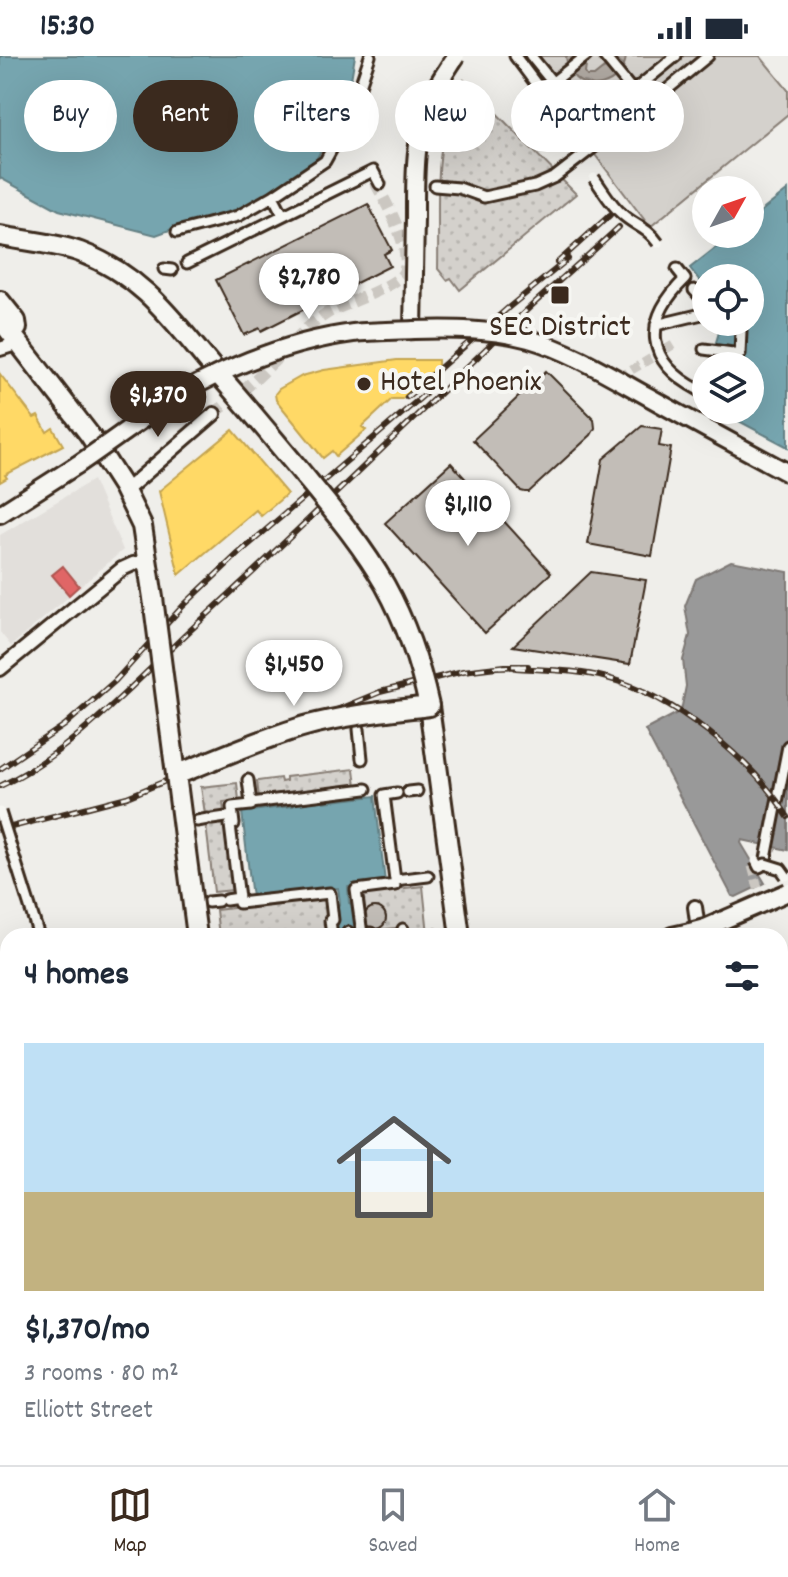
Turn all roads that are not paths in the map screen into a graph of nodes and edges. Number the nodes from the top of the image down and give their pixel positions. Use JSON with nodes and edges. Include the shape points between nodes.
{"nodes":[{"id":1,"x":370,"y":56,"type":"edge"},
{"id":2,"x":456,"y":56,"type":"edge"},
{"id":3,"x":515,"y":56,"type":"edge"},
{"id":4,"x":531,"y":56,"type":"edge"},
{"id":5,"x":586,"y":56,"type":"edge"},
{"id":6,"x":604,"y":56,"type":"edge"},
{"id":7,"x":677,"y":56,"type":"edge"},
{"id":8,"x":708,"y":56,"type":"edge"},
{"id":9,"x":691,"y":71,"type":"junction"},
{"id":10,"x":534,"y":80,"type":"edge"},
{"id":11,"x":551,"y":80,"type":"edge"},
{"id":12,"x":556,"y":80,"type":"edge"},
{"id":13,"x":624,"y":80,"type":"edge"},
{"id":14,"x":647,"y":80,"type":"edge"},
{"id":15,"x":680,"y":80,"type":"edge"},
{"id":16,"x":587,"y":152,"type":"edge"},
{"id":17,"x":594,"y":178,"type":"dead end"},
{"id":18,"x":380,"y":184,"type":"dead end"},
{"id":19,"x":435,"y":186,"type":"dead end"},
{"id":20,"x":273,"y":196,"type":"junction"},
{"id":21,"x":283,"y":215,"type":"junction"},
{"id":22,"x":177,"y":232,"type":"dead end"},
{"id":23,"x":0,"y":236,"type":"edge"},
{"id":24,"x":658,"y":243,"type":"dead end"},
{"id":25,"x":187,"y":263,"type":"dead end"},
{"id":26,"x":677,"y":269,"type":"dead end"},
{"id":27,"x":0,"y":301,"type":"edge"},
{"id":28,"x":692,"y":316,"type":"edge"},
{"id":29,"x":0,"y":319,"type":"edge"},
{"id":30,"x":656,"y":325,"type":"junction"},
{"id":31,"x":413,"y":330,"type":"junction"},
{"id":32,"x":19,"y":343,"type":"junction"},
{"id":33,"x":0,"y":349,"type":"edge"},
{"id":34,"x":704,"y":349,"type":"dead end"},
{"id":35,"x":726,"y":352,"type":"edge"},
{"id":36,"x":219,"y":375,"type":"junction"},
{"id":37,"x":692,"y":386,"type":"edge"},
{"id":38,"x":214,"y":414,"type":"tunnel mouth"},
{"id":39,"x":788,"y":473,"type":"edge"},
{"id":40,"x":125,"y":491,"type":"junction"},
{"id":41,"x":0,"y":514,"type":"edge"},
{"id":42,"x":148,"y":561,"type":"junction"},
{"id":43,"x":0,"y":669,"type":"edge"},
{"id":44,"x":429,"y":706,"type":"junction"},
{"id":45,"x":359,"y":729,"type":"dead end"},
{"id":46,"x":788,"y":746,"type":"edge"},
{"id":47,"x":362,"y":759,"type":"dead end"},
{"id":48,"x":176,"y":775,"type":"junction"},
{"id":49,"x":248,"y":780,"type":"dead end"},
{"id":50,"x":407,"y":792,"type":"dead end"},
{"id":51,"x":384,"y":795,"type":"junction"},
{"id":52,"x":251,"y":803,"type":"junction"},
{"id":53,"x":0,"y":812,"type":"edge"},
{"id":54,"x":233,"y":816,"type":"junction"},
{"id":55,"x":206,"y":820,"type":"dead end"},
{"id":56,"x":428,"y":876,"type":"dead end"},
{"id":57,"x":395,"y":880,"type":"junction"},
{"id":58,"x":787,"y":884,"type":"edge"},
{"id":59,"x":239,"y":898,"type":"junction"},
{"id":60,"x":217,"y":901,"type":"dead end"},
{"id":61,"x":695,"y":907,"type":"dead end"},
{"id":62,"x":36,"y":928,"type":"edge"},
{"id":63,"x":196,"y":928,"type":"edge"},
{"id":64,"x":332,"y":928,"type":"edge"},
{"id":65,"x":364,"y":928,"type":"edge"},
{"id":66,"x":459,"y":928,"type":"edge"},
{"id":67,"x":698,"y":928,"type":"edge"},
{"id":68,"x":705,"y":928,"type":"edge"}],
"edges":[{"from":1,"to":20,"type":"street","via":[[350,116],[325,161]]},
{"from":2,"to":31,"type":"street","bridge":true,"via":[[429,101],[422,124]]},
{"from":3,"to":10,"type":"street"},
{"from":4,"to":11,"type":"street"},
{"from":5,"to":12,"type":"street"},
{"from":6,"to":13,"type":"street"},
{"from":7,"to":9,"type":"street"},
{"from":7,"to":14,"type":"street"},
{"from":8,"to":9,"type":"street"},
{"from":9,"to":15,"type":"street"},
{"from":16,"to":19,"type":"street","via":[[535,186],[484,197]]},
{"from":17,"to":24,"type":"street","bridge":true,"via":[[620,212]]},
{"from":18,"to":21,"type":"street","via":[[373,171]]},
{"from":20,"to":21,"type":"street"},
{"from":20,"to":22,"type":"street","via":[[238,216]]},
{"from":21,"to":25,"type":"street"},
{"from":23,"to":36,"type":"main road","via":[[77,251],[116,269],[167,312]]},
{"from":26,"to":30,"type":"street","via":[[685,279],[662,306]]},
{"from":27,"to":32,"type":"main road","via":[[16,321]]},
{"from":28,"to":30,"type":"street"},
{"from":29,"to":32,"type":"main road"},
{"from":30,"to":37,"type":"street","via":[[663,362]]},
{"from":31,"to":36,"type":"street","bridge":true,"via":[[301,343]]},
{"from":31,"to":39,"type":"street","bridge":true,"via":[[530,339],[608,374]]},
{"from":32,"to":33,"type":"street"},
{"from":32,"to":40,"type":"main road"},
{"from":34,"to":35,"type":"street"},
{"from":36,"to":41,"type":"street","bridge":true},
{"from":36,"to":44,"type":"main road","bridge":true,"via":[[340,519],[377,572],[408,633]]},
{"from":38,"to":40,"type":"street"},
{"from":40,"to":42,"type":"main road","via":[[142,526]]},
{"from":42,"to":43,"type":"street","via":[[122,569]]},
{"from":42,"to":48,"type":"main road","bridge":true},
{"from":44,"to":48,"type":"main road","bridge":true,"via":[[308,725]]},
{"from":44,"to":66,"type":"main road"},
{"from":45,"to":47,"type":"street"},
{"from":46,"to":58,"type":"street","bridge":true,"via":[[760,862],[781,869]]},
{"from":48,"to":63,"type":"main road","bridge":true},
{"from":49,"to":52,"type":"street"},
{"from":50,"to":51,"type":"street"},
{"from":51,"to":52,"type":"street","via":[[383,789],[366,787]]},
{"from":51,"to":57,"type":"street"},
{"from":52,"to":54,"type":"street","via":[[232,807]]},
{"from":53,"to":62,"type":"street","bridge":true},
{"from":54,"to":55,"type":"street"},
{"from":54,"to":59,"type":"street"},
{"from":56,"to":57,"type":"street"},
{"from":57,"to":65,"type":"street","via":[[395,885],[356,890]]},
{"from":58,"to":68,"type":"street","bridge":true},
{"from":59,"to":60,"type":"street"},
{"from":59,"to":64,"type":"street","via":[[239,903],[330,893]]},
{"from":61,"to":67,"type":"street"}]}
